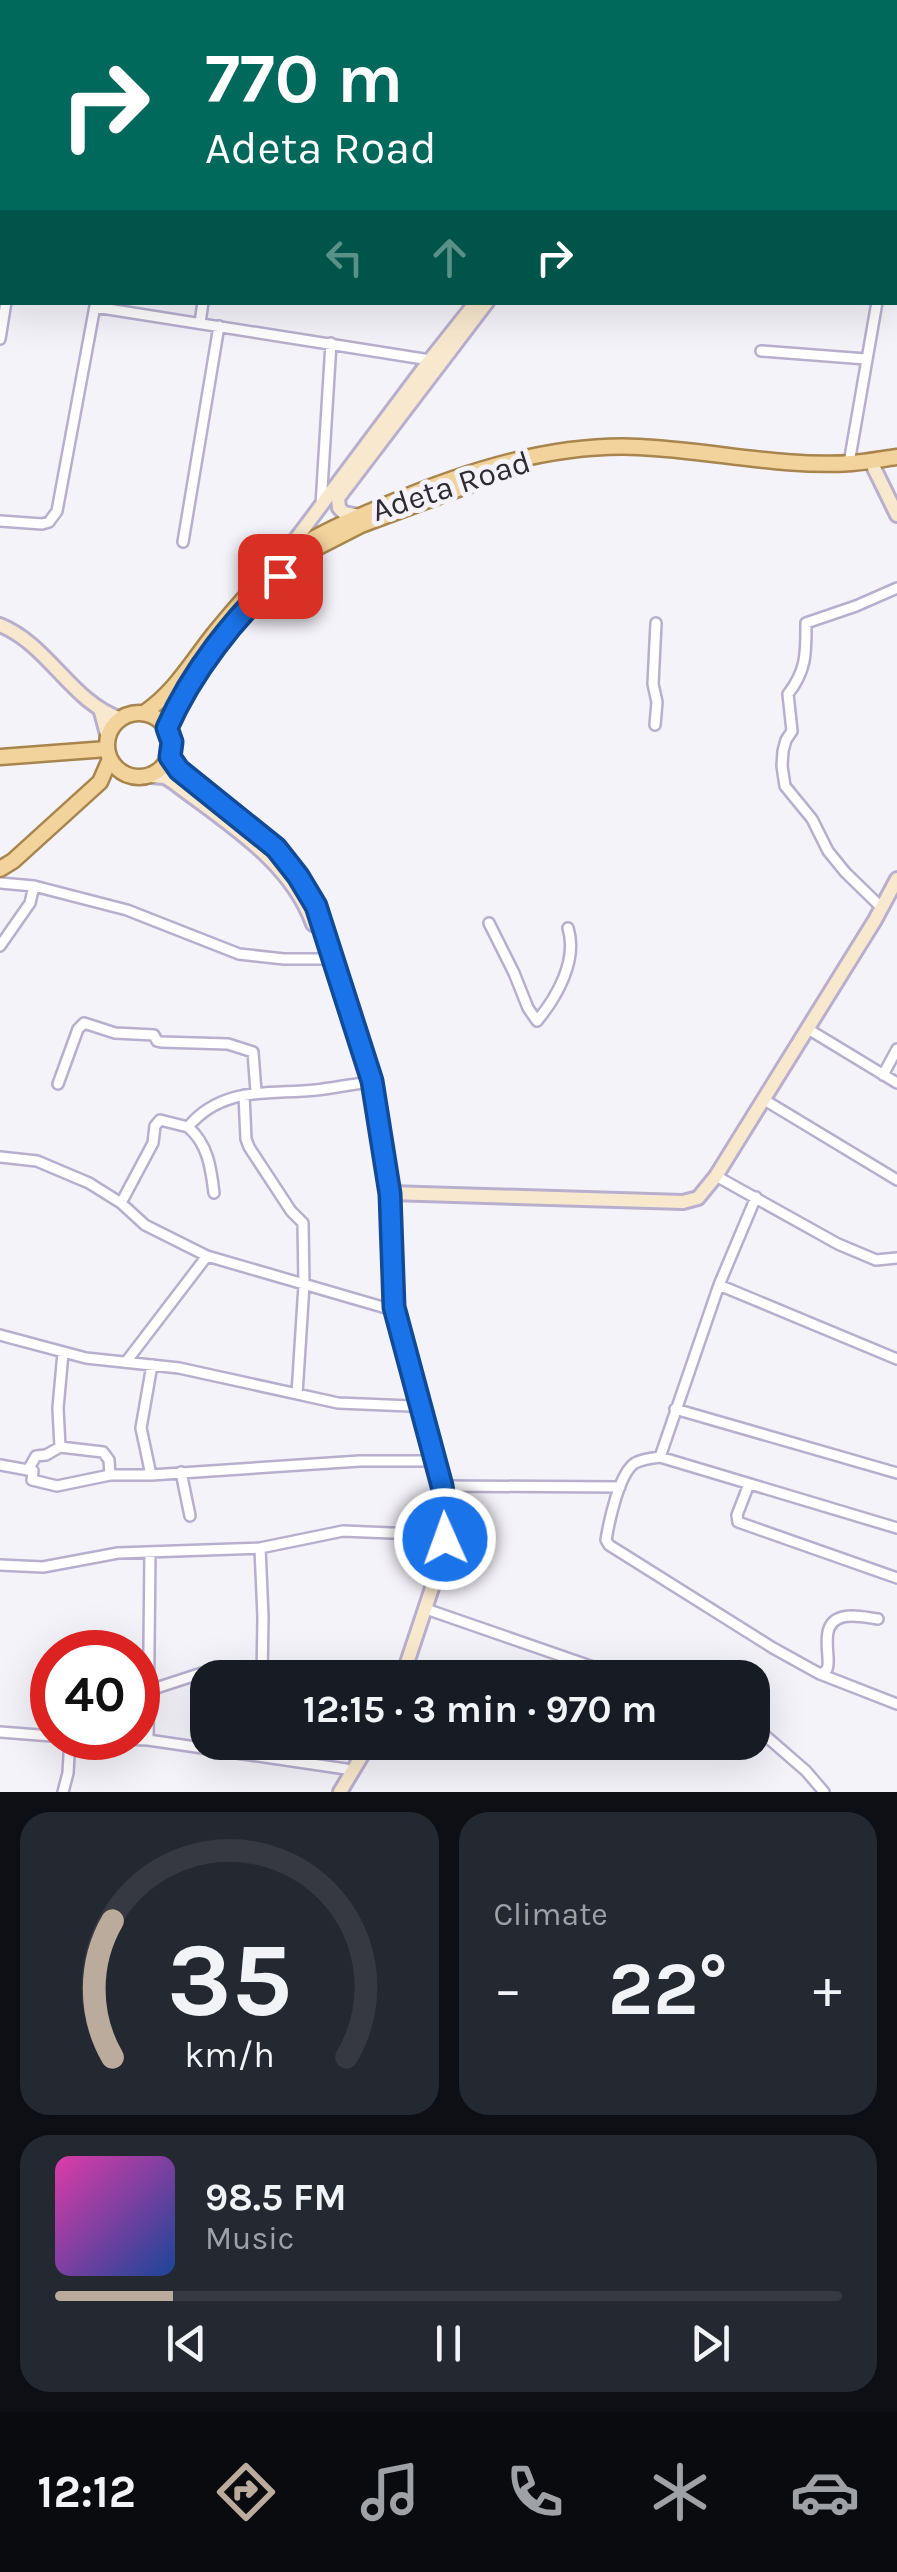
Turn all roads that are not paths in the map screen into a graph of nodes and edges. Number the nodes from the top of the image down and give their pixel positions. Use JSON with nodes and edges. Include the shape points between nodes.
{"nodes":[{"id":1,"x":6,"y":305,"type":"edge"},
{"id":2,"x":95,"y":305,"type":"edge"},
{"id":3,"x":203,"y":305,"type":"edge"},
{"id":4,"x":474,"y":305,"type":"edge"},
{"id":5,"x":485,"y":305,"type":"edge"},
{"id":6,"x":876,"y":305,"type":"edge"},
{"id":7,"x":200,"y":323,"type":"junction"},
{"id":8,"x":219,"y":326,"type":"junction"},
{"id":9,"x":0,"y":339,"type":"edge"},
{"id":10,"x":331,"y":343,"type":"junction"},
{"id":11,"x":760,"y":351,"type":"dead end"},
{"id":12,"x":430,"y":360,"type":"junction"},
{"id":13,"x":866,"y":360,"type":"junction"},
{"id":14,"x":897,"y":456,"type":"edge"},
{"id":15,"x":528,"y":463,"type":"junction"},
{"id":16,"x":849,"y":463,"type":"junction"},
{"id":17,"x":897,"y":465,"type":"edge"},
{"id":18,"x":874,"y":468,"type":"junction"},
{"id":19,"x":321,"y":505,"type":"junction"},
{"id":20,"x":897,"y":515,"type":"edge"},
{"id":21,"x":358,"y":516,"type":"junction"},
{"id":22,"x":0,"y":520,"type":"edge"},
{"id":23,"x":183,"y":542,"type":"dead end"},
{"id":24,"x":278,"y":564,"type":"junction"},
{"id":25,"x":897,"y":588,"type":"edge"},
{"id":26,"x":656,"y":623,"type":"dead end"},
{"id":27,"x":0,"y":626,"type":"edge"},
{"id":28,"x":101,"y":712,"type":"junction"},
{"id":29,"x":144,"y":713,"type":"junction"},
{"id":30,"x":120,"y":719,"type":"junction"},
{"id":31,"x":655,"y":726,"type":"dead end"},
{"id":32,"x":167,"y":728,"type":"junction"},
{"id":33,"x":108,"y":748,"type":"junction"},
{"id":34,"x":170,"y":757,"type":"junction"},
{"id":35,"x":0,"y":758,"type":"edge"},
{"id":36,"x":126,"y":774,"type":"junction"},
{"id":37,"x":150,"y":776,"type":"junction"},
{"id":38,"x":100,"y":782,"type":"junction"},
{"id":39,"x":0,"y":869,"type":"edge"},
{"id":40,"x":897,"y":879,"type":"edge"},
{"id":41,"x":0,"y":883,"type":"edge"},
{"id":42,"x":34,"y":886,"type":"junction"},
{"id":43,"x":882,"y":908,"type":"junction"},
{"id":44,"x":488,"y":922,"type":"dead end"},
{"id":45,"x":568,"y":928,"type":"dead end"},
{"id":46,"x":323,"y":939,"type":"junction"},
{"id":47,"x":0,"y":946,"type":"edge"},
{"id":48,"x":326,"y":958,"type":"junction"},
{"id":49,"x":808,"y":1029,"type":"junction"},
{"id":50,"x":897,"y":1049,"type":"edge"},
{"id":51,"x":883,"y":1075,"type":"junction"},
{"id":52,"x":364,"y":1083,"type":"junction"},
{"id":53,"x":897,"y":1083,"type":"edge"},
{"id":54,"x":58,"y":1084,"type":"dead end"},
{"id":55,"x":256,"y":1092,"type":"junction"},
{"id":56,"x":244,"y":1094,"type":"junction"},
{"id":57,"x":763,"y":1099,"type":"junction"},
{"id":58,"x":188,"y":1126,"type":"junction"},
{"id":59,"x":0,"y":1157,"type":"edge"},
{"id":60,"x":716,"y":1176,"type":"junction"},
{"id":61,"x":897,"y":1180,"type":"edge"},
{"id":62,"x":214,"y":1193,"type":"dead end"},
{"id":63,"x":390,"y":1194,"type":"junction"},
{"id":64,"x":756,"y":1198,"type":"junction"},
{"id":65,"x":121,"y":1203,"type":"junction"},
{"id":66,"x":207,"y":1256,"type":"junction"},
{"id":67,"x":897,"y":1258,"type":"edge"},
{"id":68,"x":719,"y":1285,"type":"junction"},
{"id":69,"x":304,"y":1286,"type":"junction"},
{"id":70,"x":386,"y":1308,"type":"junction"},
{"id":71,"x":0,"y":1335,"type":"edge"},
{"id":72,"x":63,"y":1353,"type":"junction"},
{"id":73,"x":897,"y":1359,"type":"edge"},
{"id":74,"x":126,"y":1362,"type":"junction"},
{"id":75,"x":152,"y":1365,"type":"junction"},
{"id":76,"x":408,"y":1381,"type":"junction"},
{"id":77,"x":297,"y":1394,"type":"junction"},
{"id":78,"x":410,"y":1406,"type":"junction"},
{"id":79,"x":675,"y":1409,"type":"junction"},
{"id":80,"x":60,"y":1447,"type":"junction"},
{"id":81,"x":660,"y":1457,"type":"junction"},
{"id":82,"x":428,"y":1461,"type":"junction"},
{"id":83,"x":0,"y":1465,"type":"edge"},
{"id":84,"x":28,"y":1470,"type":"junction"},
{"id":85,"x":181,"y":1472,"type":"junction"},
{"id":86,"x":897,"y":1473,"type":"edge"},
{"id":87,"x":110,"y":1475,"type":"junction"},
{"id":88,"x":151,"y":1475,"type":"junction"},
{"id":89,"x":749,"y":1484,"type":"junction"},
{"id":90,"x":442,"y":1486,"type":"junction"},
{"id":91,"x":620,"y":1486,"type":"junction"},
{"id":92,"x":190,"y":1516,"type":"dead end"},
{"id":93,"x":897,"y":1528,"type":"edge"},
{"id":94,"x":439,"y":1538,"type":"junction"},
{"id":95,"x":260,"y":1548,"type":"junction"},
{"id":96,"x":150,"y":1552,"type":"junction"},
{"id":97,"x":0,"y":1565,"type":"edge"},
{"id":98,"x":897,"y":1578,"type":"edge"},
{"id":99,"x":426,"y":1609,"type":"junction"},
{"id":100,"x":878,"y":1619,"type":"dead end"},
{"id":101,"x":415,"y":1628,"type":"junction"},
{"id":102,"x":150,"y":1630,"type":"edge"},
{"id":103,"x":262,"y":1660,"type":"edge"},
{"id":104,"x":402,"y":1660,"type":"edge"},
{"id":105,"x":407,"y":1660,"type":"edge"},
{"id":106,"x":574,"y":1660,"type":"edge"},
{"id":107,"x":820,"y":1674,"type":"junction"},
{"id":108,"x":190,"y":1677,"type":"edge"},
{"id":109,"x":160,"y":1687,"type":"edge"},
{"id":110,"x":897,"y":1704,"type":"edge"},
{"id":111,"x":0,"y":1732,"type":"edge"},
{"id":112,"x":30,"y":1734,"type":"edge"},
{"id":113,"x":770,"y":1739,"type":"edge"},
{"id":114,"x":160,"y":1742,"type":"edge"},
{"id":115,"x":69,"y":1760,"type":"edge"},
{"id":116,"x":351,"y":1760,"type":"edge"},
{"id":117,"x":358,"y":1760,"type":"edge"},
{"id":118,"x":346,"y":1769,"type":"junction"},
{"id":119,"x":63,"y":1792,"type":"edge"},
{"id":120,"x":337,"y":1792,"type":"edge"},
{"id":121,"x":824,"y":1792,"type":"edge"}],
"edges":[{"from":1,"to":9,"type":"street"},
{"from":2,"to":7,"type":"street"},
{"from":2,"to":22,"type":"street","via":[[58,511],[42,524]]},
{"from":3,"to":7,"type":"street"},
{"from":4,"to":12,"type":"street"},
{"from":5,"to":21,"type":"street","via":[[338,498],[344,513]]},
{"from":6,"to":13,"type":"street"},
{"from":7,"to":8,"type":"street"},
{"from":8,"to":10,"type":"street"},
{"from":8,"to":23,"type":"street"},
{"from":10,"to":12,"type":"street"},
{"from":10,"to":19,"type":"street"},
{"from":11,"to":13,"type":"street"},
{"from":12,"to":19,"type":"street"},
{"from":13,"to":16,"type":"street"},
{"from":14,"to":16,"type":"main road","name":"Adeta Road"},
{"from":15,"to":16,"type":"main road","name":"Adeta Road","via":[[563,452],[635,447]]},
{"from":15,"to":18,"type":"main road","name":"Adeta Road","via":[[658,456],[808,471]]},
{"from":15,"to":21,"type":"main road","name":"Adeta Road","via":[[438,484]]},
{"from":15,"to":32,"type":"main road","name":"Adeta Road","via":[[318,547],[253,600],[177,704]]},
{"from":17,"to":18,"type":"main road","name":"Adeta Road"},
{"from":18,"to":20,"type":"street"},
{"from":19,"to":24,"type":"street"},
{"from":21,"to":24,"type":"main road","name":"Adeta Road"},
{"from":24,"to":29,"type":"main road","name":"Adeta Road","via":[[166,698]]},
{"from":25,"to":43,"type":"street","via":[[806,623],[806,661],[788,694],[792,731],[782,766],[786,786],[828,852]]},
{"from":26,"to":31,"type":"street"},
{"from":27,"to":28,"type":"street","via":[[37,650]]},
{"from":28,"to":30,"type":"street"},
{"from":28,"to":33,"type":"street"},
{"from":29,"to":30,"type":"main road"},
{"from":29,"to":32,"type":"main road"},
{"from":30,"to":33,"type":"main road"},
{"from":32,"to":34,"type":"main road"},
{"from":33,"to":35,"type":"main road"},
{"from":33,"to":36,"type":"main road"},
{"from":33,"to":38,"type":"main road"},
{"from":34,"to":37,"type":"main road"},
{"from":34,"to":46,"type":"street","via":[[276,848],[316,906]]},
{"from":36,"to":37,"type":"main road"},
{"from":36,"to":38,"type":"main road"},
{"from":37,"to":46,"type":"street","via":[[173,782],[269,856]]},
{"from":38,"to":39,"type":"main road"},
{"from":40,"to":43,"type":"street"},
{"from":41,"to":42,"type":"street"},
{"from":42,"to":47,"type":"street"},
{"from":42,"to":48,"type":"street","via":[[127,910],[239,954]]},
{"from":43,"to":49,"type":"street"},
{"from":44,"to":45,"type":"street","via":[[537,1021],[568,966]]},
{"from":46,"to":48,"type":"street"},
{"from":46,"to":63,"type":"street","via":[[372,1081]]},
{"from":48,"to":52,"type":"street"},
{"from":49,"to":51,"type":"street"},
{"from":49,"to":57,"type":"street"},
{"from":50,"to":51,"type":"street"},
{"from":51,"to":53,"type":"street"},
{"from":52,"to":55,"type":"street"},
{"from":52,"to":70,"type":"street","via":[[382,1195]]},
{"from":54,"to":55,"type":"street","via":[[84,1024],[154,1035],[161,1042],[228,1044],[252,1052]]},
{"from":55,"to":56,"type":"street"},
{"from":56,"to":58,"type":"street"},
{"from":56,"to":69,"type":"street","via":[[249,1147],[303,1222]]},
{"from":57,"to":60,"type":"street"},
{"from":57,"to":61,"type":"street"},
{"from":58,"to":62,"type":"street","via":[[206,1152]]},
{"from":58,"to":65,"type":"street","via":[[160,1120]]},
{"from":59,"to":65,"type":"street","via":[[51,1165]]},
{"from":60,"to":63,"type":"street","via":[[698,1198],[683,1202]]},
{"from":60,"to":64,"type":"street"},
{"from":63,"to":76,"type":"street","via":[[394,1307]]},
{"from":64,"to":67,"type":"street","via":[[838,1244],[876,1260]]},
{"from":64,"to":68,"type":"street"},
{"from":65,"to":66,"type":"street","via":[[146,1225]]},
{"from":66,"to":69,"type":"street"},
{"from":66,"to":74,"type":"street"},
{"from":68,"to":73,"type":"street"},
{"from":68,"to":79,"type":"street"},
{"from":69,"to":70,"type":"street"},
{"from":69,"to":77,"type":"street"},
{"from":70,"to":76,"type":"street"},
{"from":71,"to":72,"type":"street"},
{"from":72,"to":74,"type":"street"},
{"from":72,"to":80,"type":"street"},
{"from":74,"to":75,"type":"street"},
{"from":75,"to":77,"type":"street"},
{"from":75,"to":88,"type":"street","via":[[141,1428]]},
{"from":76,"to":78,"type":"street"},
{"from":76,"to":90,"type":"street"},
{"from":77,"to":78,"type":"street"},
{"from":78,"to":82,"type":"street"},
{"from":79,"to":81,"type":"street"},
{"from":79,"to":86,"type":"street"},
{"from":80,"to":84,"type":"street","via":[[36,1456]]},
{"from":80,"to":87,"type":"street","via":[[103,1452]]},
{"from":81,"to":89,"type":"street"},
{"from":81,"to":91,"type":"street","via":[[634,1463]]},
{"from":82,"to":85,"type":"street"},
{"from":82,"to":94,"type":"street"},
{"from":83,"to":84,"type":"street"},
{"from":84,"to":87,"type":"street","via":[[32,1480],[57,1486]]},
{"from":85,"to":88,"type":"street"},
{"from":85,"to":92,"type":"street"},
{"from":87,"to":88,"type":"street"},
{"from":89,"to":93,"type":"street"},
{"from":89,"to":98,"type":"street","via":[[738,1522]]},
{"from":90,"to":91,"type":"street"},
{"from":90,"to":99,"type":"street","via":[[445,1539]]},
{"from":91,"to":107,"type":"street","via":[[609,1545]]},
{"from":94,"to":95,"type":"street","via":[[343,1531]]},
{"from":94,"to":101,"type":"street"},
{"from":95,"to":96,"type":"street"},
{"from":95,"to":103,"type":"street"},
{"from":96,"to":97,"type":"street","via":[[43,1567]]},
{"from":96,"to":102,"type":"street"},
{"from":99,"to":101,"type":"street"},
{"from":99,"to":106,"type":"street"},
{"from":100,"to":107,"type":"street","via":[[838,1620],[827,1634],[828,1664]]},
{"from":101,"to":104,"type":"street"},
{"from":101,"to":105,"type":"street"},
{"from":107,"to":110,"type":"street"},
{"from":108,"to":109,"type":"street"},
{"from":111,"to":112,"type":"street"},
{"from":113,"to":121,"type":"street"},
{"from":114,"to":118,"type":"street"},
{"from":115,"to":119,"type":"street"},
{"from":116,"to":118,"type":"street"},
{"from":117,"to":120,"type":"street"},
{"from":118,"to":120,"type":"street"}]}
